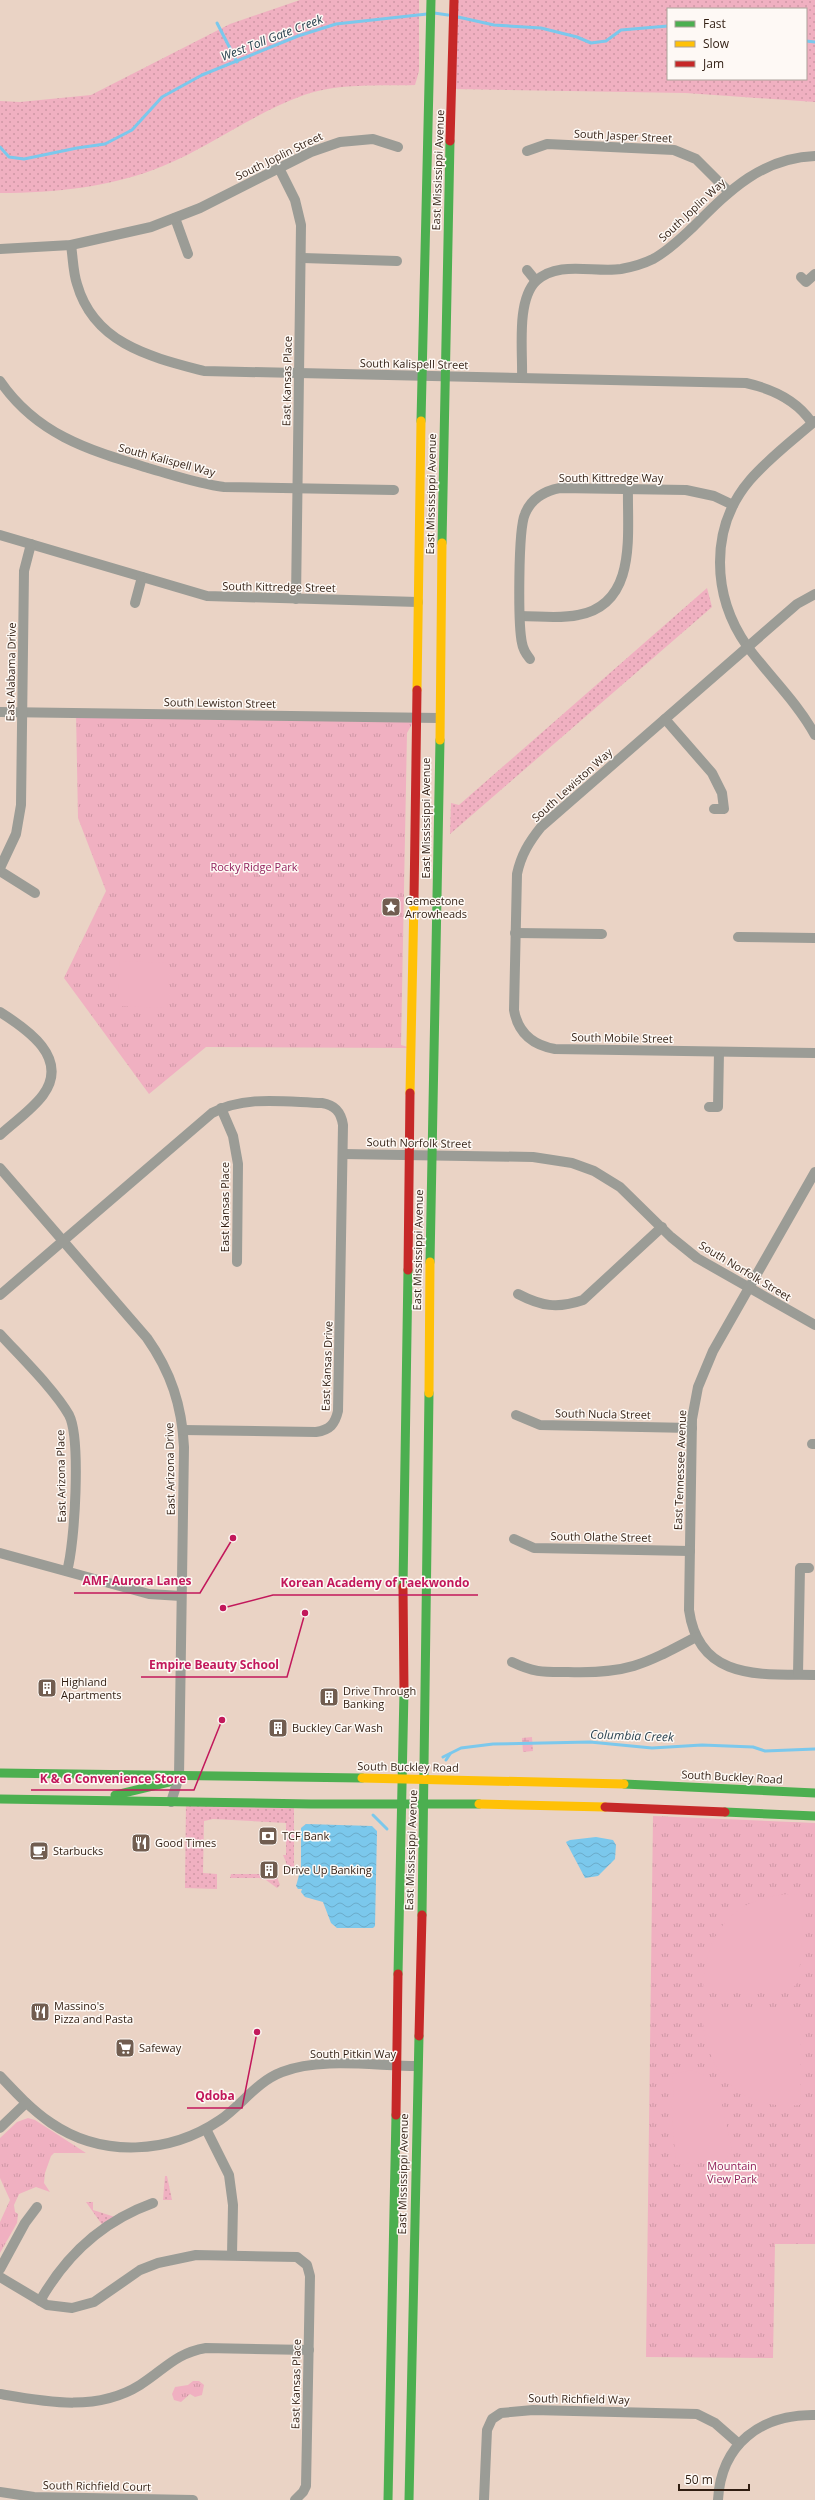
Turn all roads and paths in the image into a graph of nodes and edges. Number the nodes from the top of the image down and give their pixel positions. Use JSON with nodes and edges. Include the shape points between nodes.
{"nodes":[{"id":1,"x":431,"y":0,"type":"edge"},
{"id":2,"x":454,"y":0,"type":"edge"},
{"id":3,"x":398,"y":146,"type":"dead end"},
{"id":4,"x":527,"y":151,"type":"dead end"},
{"id":5,"x":815,"y":156,"type":"edge"},
{"id":6,"x":279,"y":168,"type":"junction"},
{"id":7,"x":729,"y":192,"type":"junction"},
{"id":8,"x":175,"y":218,"type":"junction"},
{"id":9,"x":71,"y":245,"type":"junction"},
{"id":10,"x":0,"y":249,"type":"edge"},
{"id":11,"x":188,"y":254,"type":"dead end"},
{"id":12,"x":302,"y":258,"type":"junction"},
{"id":13,"x":396,"y":260,"type":"dead end"},
{"id":14,"x":527,"y":270,"type":"dead end"},
{"id":15,"x":815,"y":274,"type":"edge"},
{"id":16,"x":801,"y":277,"type":"dead end"},
{"id":17,"x":536,"y":281,"type":"junction"},
{"id":18,"x":299,"y":374,"type":"junction"},
{"id":19,"x":422,"y":376,"type":"junction"},
{"id":20,"x":445,"y":376,"type":"junction"},
{"id":21,"x":522,"y":378,"type":"junction"},
{"id":22,"x":2,"y":387,"type":"edge"},
{"id":23,"x":813,"y":422,"type":"edge"},
{"id":24,"x":297,"y":488,"type":"junction"},
{"id":25,"x":628,"y":489,"type":"junction"},
{"id":26,"x":394,"y":490,"type":"dead end"},
{"id":27,"x":733,"y":505,"type":"junction"},
{"id":28,"x":0,"y":535,"type":"edge"},
{"id":29,"x":31,"y":544,"type":"junction"},
{"id":30,"x":142,"y":577,"type":"junction"},
{"id":31,"x":815,"y":594,"type":"edge"},
{"id":32,"x":296,"y":599,"type":"junction"},
{"id":33,"x":418,"y":602,"type":"junction"},
{"id":34,"x":135,"y":603,"type":"dead end"},
{"id":35,"x":520,"y":616,"type":"junction"},
{"id":36,"x":748,"y":647,"type":"junction"},
{"id":37,"x":530,"y":659,"type":"dead end"},
{"id":38,"x":0,"y":712,"type":"edge"},
{"id":39,"x":22,"y":712,"type":"junction"},
{"id":40,"x":416,"y":717,"type":"junction"},
{"id":41,"x":439,"y":718,"type":"junction"},
{"id":42,"x":665,"y":718,"type":"junction"},
{"id":43,"x":812,"y":724,"type":"edge"},
{"id":44,"x":815,"y":735,"type":"edge"},
{"id":45,"x":714,"y":809,"type":"dead end"},
{"id":46,"x":0,"y":868,"type":"edge"},
{"id":47,"x":0,"y":871,"type":"edge"},
{"id":48,"x":35,"y":893,"type":"dead end"},
{"id":49,"x":515,"y":933,"type":"junction"},
{"id":50,"x":602,"y":934,"type":"dead end"},
{"id":51,"x":738,"y":937,"type":"dead end"},
{"id":52,"x":815,"y":938,"type":"edge"},
{"id":53,"x":0,"y":1012,"type":"edge"},
{"id":54,"x":526,"y":1037,"type":"joint"},
{"id":55,"x":719,"y":1052,"type":"junction"},
{"id":56,"x":815,"y":1053,"type":"edge"},
{"id":57,"x":709,"y":1107,"type":"dead end"},
{"id":58,"x":221,"y":1108,"type":"junction"},
{"id":59,"x":0,"y":1135,"type":"edge"},
{"id":60,"x":343,"y":1154,"type":"junction"},
{"id":61,"x":409,"y":1155,"type":"junction"},
{"id":62,"x":431,"y":1155,"type":"junction"},
{"id":63,"x":3,"y":1171,"type":"edge"},
{"id":64,"x":815,"y":1172,"type":"edge"},
{"id":65,"x":811,"y":1189,"type":"edge"},
{"id":66,"x":662,"y":1227,"type":"junction"},
{"id":67,"x":63,"y":1241,"type":"junction"},
{"id":68,"x":237,"y":1262,"type":"dead end"},
{"id":69,"x":749,"y":1288,"type":"junction"},
{"id":70,"x":518,"y":1294,"type":"dead end"},
{"id":71,"x":0,"y":1296,"type":"edge"},
{"id":72,"x":815,"y":1325,"type":"edge"},
{"id":73,"x":0,"y":1334,"type":"edge"},
{"id":74,"x":516,"y":1415,"type":"dead end"},
{"id":75,"x":692,"y":1428,"type":"junction"},
{"id":76,"x":183,"y":1430,"type":"junction"},
{"id":77,"x":514,"y":1539,"type":"dead end"},
{"id":78,"x":690,"y":1551,"type":"junction"},
{"id":79,"x":0,"y":1553,"type":"edge"},
{"id":80,"x":810,"y":1568,"type":"dead end"},
{"id":81,"x":67,"y":1571,"type":"junction"},
{"id":82,"x":181,"y":1596,"type":"junction"},
{"id":83,"x":696,"y":1637,"type":"junction"},
{"id":84,"x":512,"y":1662,"type":"dead end"},
{"id":85,"x":798,"y":1674,"type":"junction"},
{"id":86,"x":815,"y":1675,"type":"edge"},
{"id":87,"x":0,"y":1773,"type":"edge"},
{"id":88,"x":179,"y":1777,"type":"junction"},
{"id":89,"x":402,"y":1778,"type":"junction"},
{"id":90,"x":425,"y":1779,"type":"junction"},
{"id":91,"x":815,"y":1793,"type":"edge"},
{"id":92,"x":0,"y":1799,"type":"edge"},
{"id":93,"x":91,"y":1801,"type":"junction"},
{"id":94,"x":171,"y":1802,"type":"junction"},
{"id":95,"x":186,"y":1802,"type":"junction"},
{"id":96,"x":424,"y":1803,"type":"junction"},
{"id":97,"x":401,"y":1804,"type":"junction"},
{"id":98,"x":815,"y":1816,"type":"edge"},
{"id":99,"x":396,"y":2066,"type":"junction"},
{"id":100,"x":418,"y":2066,"type":"junction"},
{"id":101,"x":0,"y":2076,"type":"edge"},
{"id":102,"x":26,"y":2103,"type":"junction"},
{"id":103,"x":0,"y":2128,"type":"edge"},
{"id":104,"x":206,"y":2128,"type":"junction"},
{"id":105,"x":153,"y":2203,"type":"dead end"},
{"id":106,"x":37,"y":2208,"type":"dead end"},
{"id":107,"x":232,"y":2255,"type":"junction"},
{"id":108,"x":0,"y":2269,"type":"edge"},
{"id":109,"x":0,"y":2277,"type":"edge"},
{"id":110,"x":40,"y":2301,"type":"junction"},
{"id":111,"x":309,"y":2350,"type":"junction"},
{"id":112,"x":0,"y":2394,"type":"edge"},
{"id":113,"x":815,"y":2415,"type":"edge"},
{"id":114,"x":739,"y":2444,"type":"junction"},
{"id":115,"x":0,"y":2492,"type":"edge"},
{"id":116,"x":193,"y":2500,"type":"edge"},
{"id":117,"x":295,"y":2500,"type":"edge"},
{"id":118,"x":388,"y":2500,"type":"edge"},
{"id":119,"x":409,"y":2500,"type":"edge"},
{"id":120,"x":484,"y":2500,"type":"edge"},
{"id":121,"x":718,"y":2500,"type":"edge"}],
"edges":[{"from":1,"to":19,"type":"main road","name":"East Mississippi Avenue"},
{"from":2,"to":20,"type":"main road","name":"East Mississippi Avenue"},
{"from":3,"to":6,"type":"street","name":"South Joplin Street","via":[[373,139],[340,142],[322,147]]},
{"from":4,"to":7,"type":"street","name":"South Jasper Street","via":[[546,144],[674,150],[696,159]]},
{"from":5,"to":7,"type":"street","name":"South Joplin Way","via":[[772,164],[743,180]]},
{"from":6,"to":8,"type":"street","name":"South Joplin Street"},
{"from":6,"to":12,"type":"street","name":"East Kansas Place","via":[[299,212]]},
{"from":7,"to":17,"type":"street","name":"South Joplin Way","via":[[674,245],[652,260],[621,269],[562,269],[545,274]]},
{"from":8,"to":9,"type":"street","name":"South Joplin Street","via":[[127,234]]},
{"from":8,"to":11,"type":"street"},
{"from":9,"to":10,"type":"street","name":"South Joplin Street"},
{"from":9,"to":18,"type":"street","name":"South Kalispell Street","via":[[82,299],[99,324],[123,345],[147,355],[204,371]]},
{"from":12,"to":13,"type":"street"},
{"from":12,"to":18,"type":"street","name":"East Kansas Place"},
{"from":14,"to":17,"type":"street"},
{"from":15,"to":16,"type":"street","via":[[806,282]]},
{"from":17,"to":21,"type":"street","via":[[529,290],[523,307]]},
{"from":18,"to":19,"type":"street","name":"South Kalispell Street"},
{"from":18,"to":24,"type":"street","name":"East Kansas Place"},
{"from":19,"to":20,"type":"street","name":"South Kalispell Street"},
{"from":19,"to":33,"type":"main road","name":"East Mississippi Avenue"},
{"from":20,"to":21,"type":"street","name":"South Kalispell Street"},
{"from":20,"to":41,"type":"main road","name":"East Mississippi Avenue"},
{"from":21,"to":23,"type":"street","name":"South Kalispell Street","via":[[746,383],[773,391],[797,405]]},
{"from":22,"to":24,"type":"street","name":"South Kalispell Way","via":[[41,424],[91,451],[209,485]]},
{"from":23,"to":27,"type":"street","via":[[759,470]]},
{"from":24,"to":26,"type":"street","name":"South Kalispell Way"},
{"from":24,"to":32,"type":"street","name":"East Kansas Place"},
{"from":25,"to":27,"type":"street","name":"South Kittredge Way","via":[[702,492]]},
{"from":25,"to":35,"type":"street","via":[[627,564],[622,582],[615,592],[602,605],[579,615]]},
{"from":25,"to":35,"type":"street","name":"South Kittredge Way","via":[[560,488],[534,500],[528,507],[522,524]]},
{"from":27,"to":36,"type":"street","via":[[721,542],[720,577],[730,617]]},
{"from":28,"to":29,"type":"street","name":"South Kittredge Street"},
{"from":29,"to":30,"type":"street","name":"South Kittredge Street"},
{"from":29,"to":39,"type":"street","name":"East Alabama Drive","via":[[24,571]]},
{"from":30,"to":32,"type":"street","name":"South Kittredge Street","via":[[207,596]]},
{"from":30,"to":34,"type":"street"},
{"from":31,"to":36,"type":"street","via":[[797,604]]},
{"from":32,"to":33,"type":"street","name":"South Kittredge Street"},
{"from":33,"to":40,"type":"main road","name":"East Mississippi Avenue"},
{"from":35,"to":37,"type":"street","name":"South Kittredge Way","via":[[522,644]]},
{"from":36,"to":42,"type":"street","name":"South Lewiston Way"},
{"from":36,"to":43,"type":"street"},
{"from":38,"to":39,"type":"street","name":"South Lewiston Street"},
{"from":39,"to":40,"type":"street","name":"South Lewiston Street"},
{"from":39,"to":46,"type":"street","name":"East Alabama Drive","via":[[19,822],[10,850]]},
{"from":40,"to":41,"type":"street","name":"South Lewiston Street"},
{"from":40,"to":61,"type":"main road","name":"East Mississippi Avenue"},
{"from":41,"to":62,"type":"main road","name":"East Mississippi Avenue"},
{"from":42,"to":45,"type":"street","via":[[717,781],[724,809]]},
{"from":42,"to":49,"type":"street","name":"South Lewiston Way","via":[[532,837],[520,861],[517,874]]},
{"from":43,"to":44,"type":"street"},
{"from":47,"to":48,"type":"street"},
{"from":49,"to":50,"type":"street"},
{"from":49,"to":54,"type":"street","name":"South Lewiston Way","via":[[514,1010],[519,1027]]},
{"from":51,"to":52,"type":"street"},
{"from":53,"to":59,"type":"street","via":[[40,1043],[51,1067],[49,1085],[44,1094]]},
{"from":54,"to":55,"type":"street","name":"South Mobile Street","via":[[544,1047],[555,1049]]},
{"from":55,"to":56,"type":"street","name":"South Mobile Street"},
{"from":55,"to":57,"type":"street","via":[[718,1107]]},
{"from":58,"to":60,"type":"street","via":[[252,1101],[329,1104],[342,1116]]},
{"from":58,"to":67,"type":"street","via":[[202,1120]]},
{"from":58,"to":68,"type":"street","name":"East Kansas Place","via":[[233,1136],[238,1164]]},
{"from":60,"to":61,"type":"street","name":"South Norfolk Street"},
{"from":60,"to":76,"type":"street","name":"East Kansas Drive","via":[[339,1403],[336,1420],[326,1430],[316,1432]]},
{"from":61,"to":62,"type":"street","name":"South Norfolk Street"},
{"from":61,"to":89,"type":"main road","name":"East Mississippi Avenue"},
{"from":62,"to":66,"type":"street","name":"South Norfolk Street","via":[[533,1157],[572,1163],[594,1171],[620,1187]]},
{"from":62,"to":90,"type":"main road","name":"East Mississippi Avenue"},
{"from":63,"to":67,"type":"street","name":"East Arizona Drive"},
{"from":64,"to":65,"type":"street","name":"East Tennessee Avenue"},
{"from":65,"to":69,"type":"street","name":"East Tennessee Avenue"},
{"from":66,"to":69,"type":"street","name":"South Norfolk Street","via":[[697,1258]]},
{"from":66,"to":70,"type":"street","via":[[583,1300],[573,1303],[539,1304]]},
{"from":67,"to":71,"type":"street"},
{"from":67,"to":76,"type":"street","name":"East Arizona Drive","via":[[158,1353],[174,1386]]},
{"from":69,"to":72,"type":"street","name":"South Norfolk Street"},
{"from":69,"to":75,"type":"street","name":"East Tennessee Avenue","via":[[703,1371],[694,1403]]},
{"from":73,"to":81,"type":"street","name":"East Arizona Place","via":[[62,1405],[72,1422],[75,1441],[73,1544]]},
{"from":74,"to":75,"type":"street","name":"South Nucla Street","via":[[540,1425]]},
{"from":75,"to":78,"type":"street","name":"East Tennessee Avenue"},
{"from":76,"to":82,"type":"street","name":"East Arizona Drive"},
{"from":77,"to":78,"type":"street","name":"South Olathe Street","via":[[534,1548]]},
{"from":78,"to":83,"type":"street","name":"East Tennessee Avenue","via":[[689,1610]]},
{"from":79,"to":81,"type":"street"},
{"from":80,"to":85,"type":"street","via":[[800,1568]]},
{"from":81,"to":82,"type":"street","via":[[149,1594]]},
{"from":82,"to":88,"type":"street","name":"East Arizona Drive"},
{"from":83,"to":84,"type":"street","via":[[650,1662],[611,1672],[531,1671]]},
{"from":83,"to":85,"type":"street","via":[[708,1653],[719,1662],[738,1671]]},
{"from":85,"to":86,"type":"street"},
{"from":87,"to":88,"type":"main road","name":"South Buckley Road"},
{"from":88,"to":89,"type":"main road","name":"South Buckley Road"},
{"from":88,"to":93,"type":"main road","via":[[159,1785]]},
{"from":88,"to":94,"type":"street","name":"East Arizona Drive"},
{"from":88,"to":95,"type":"street","name":"East Arizona Drive"},
{"from":89,"to":90,"type":"main road","name":"South Buckley Road"},
{"from":89,"to":97,"type":"main road","name":"East Mississippi Avenue"},
{"from":90,"to":91,"type":"main road","name":"South Buckley Road","via":[[645,1784]]},
{"from":90,"to":96,"type":"main road","name":"East Mississippi Avenue"},
{"from":92,"to":93,"type":"main road"},
{"from":93,"to":94,"type":"main road"},
{"from":94,"to":95,"type":"main road"},
{"from":95,"to":97,"type":"main road"},
{"from":96,"to":97,"type":"main road"},
{"from":96,"to":98,"type":"main road","via":[[637,1806]]},
{"from":96,"to":100,"type":"main road","name":"East Mississippi Avenue"},
{"from":97,"to":99,"type":"main road","name":"East Mississippi Avenue"},
{"from":99,"to":100,"type":"street","name":"South Pitkin Way"},
{"from":99,"to":104,"type":"street","name":"South Pitkin Way","via":[[311,2065],[281,2073],[264,2081],[221,2119]]},
{"from":99,"to":118,"type":"main road","name":"East Mississippi Avenue"},
{"from":100,"to":119,"type":"main road","name":"East Mississippi Avenue"},
{"from":101,"to":102,"type":"street","name":"South Pitkin Way"},
{"from":102,"to":103,"type":"street"},
{"from":102,"to":104,"type":"street","name":"South Pitkin Way","via":[[68,2133],[103,2145],[121,2148],[157,2146],[177,2141]]},
{"from":104,"to":107,"type":"street","via":[[229,2175],[233,2205]]},
{"from":105,"to":110,"type":"street","via":[[119,2217],[87,2241],[62,2267]]},
{"from":106,"to":108,"type":"street","via":[[25,2223]]},
{"from":107,"to":110,"type":"street","via":[[196,2255],[158,2263],[126,2278],[94,2302],[83,2307],[58,2308]]},
{"from":107,"to":111,"type":"street","name":"East Kansas Place","via":[[290,2256],[302,2260],[307,2265],[310,2276]]},
{"from":109,"to":110,"type":"street"},
{"from":111,"to":112,"type":"street","via":[[193,2350],[172,2360],[138,2386],[93,2401],[54,2403]]},
{"from":111,"to":117,"type":"street","name":"East Kansas Place","via":[[306,2486]]},
{"from":113,"to":114,"type":"street","via":[[779,2418],[755,2430]]},
{"from":114,"to":120,"type":"street","name":"South Richfield Way","via":[[706,2417],[688,2413],[533,2410],[504,2412],[492,2419],[487,2430]]},
{"from":114,"to":121,"type":"street","via":[[725,2467]]},
{"from":115,"to":116,"type":"street","name":"South Richfield Court","via":[[34,2497]]}]}
